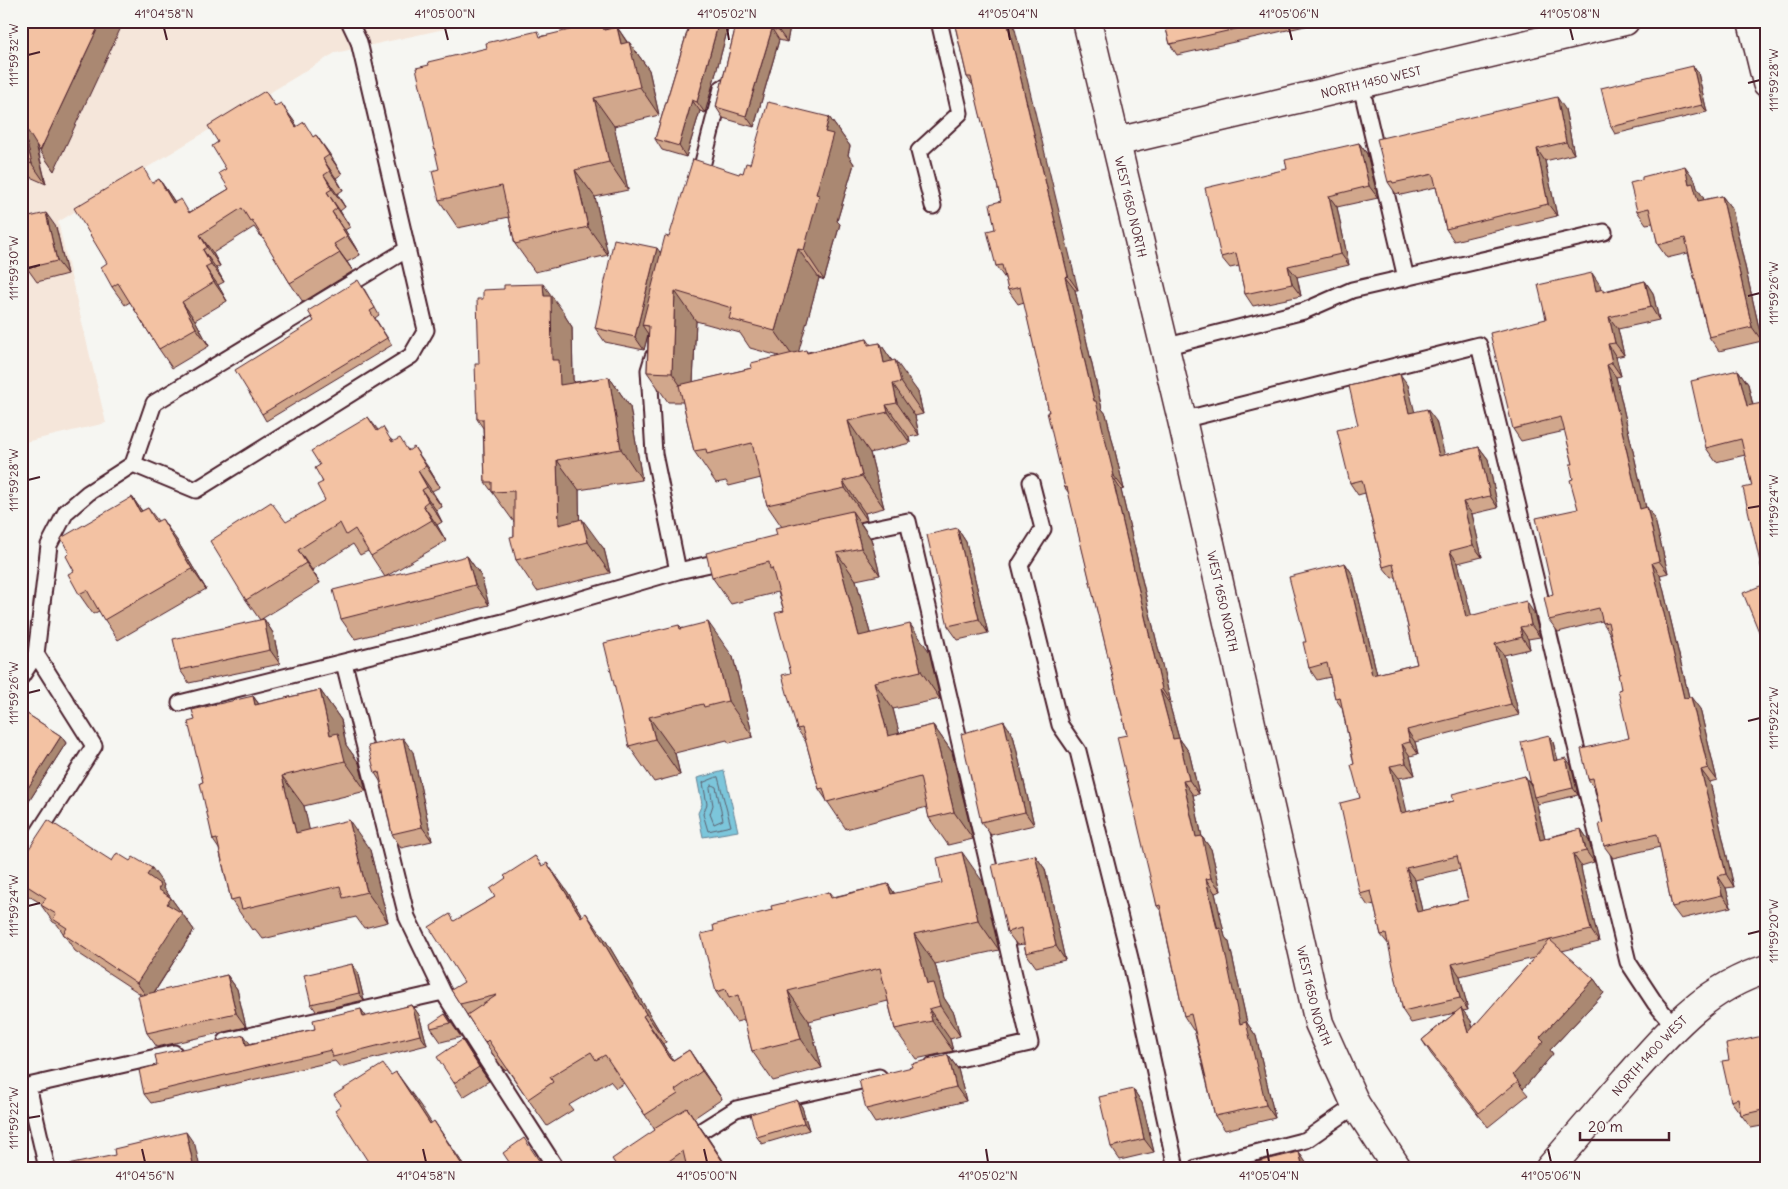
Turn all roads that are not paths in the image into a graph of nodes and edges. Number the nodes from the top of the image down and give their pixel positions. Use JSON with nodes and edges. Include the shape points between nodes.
{"nodes":[{"id":1,"x":349,"y":21,"type":"edge"},
{"id":2,"x":939,"y":21,"type":"edge"},
{"id":3,"x":1087,"y":21,"type":"edge"},
{"id":4,"x":1625,"y":21,"type":"edge"},
{"id":5,"x":1752,"y":21,"type":"edge"},
{"id":6,"x":724,"y":78,"type":"edge"},
{"id":7,"x":1767,"y":83,"type":"edge"},
{"id":8,"x":1361,"y":86,"type":"junction"},
{"id":9,"x":1116,"y":142,"type":"junction"},
{"id":10,"x":693,"y":201,"type":"edge"},
{"id":11,"x":933,"y":206,"type":"dead end"},
{"id":12,"x":1604,"y":232,"type":"dead end"},
{"id":13,"x":406,"y":250,"type":"junction"},
{"id":14,"x":1406,"y":278,"type":"junction"},
{"id":15,"x":657,"y":342,"type":"edge"},
{"id":16,"x":1164,"y":347,"type":"junction"},
{"id":17,"x":1182,"y":420,"type":"junction"},
{"id":18,"x":133,"y":464,"type":"junction"},
{"id":19,"x":1031,"y":482,"type":"dead end"},
{"id":20,"x":827,"y":538,"type":"edge"},
{"id":21,"x":743,"y":557,"type":"edge"},
{"id":22,"x":678,"y":571,"type":"junction"},
{"id":23,"x":36,"y":654,"type":"junction"},
{"id":24,"x":344,"y":664,"type":"junction"},
{"id":25,"x":21,"y":677,"type":"edge"},
{"id":26,"x":180,"y":703,"type":"dead end"},
{"id":27,"x":21,"y":860,"type":"edge"},
{"id":28,"x":1767,"y":969,"type":"edge"},
{"id":29,"x":443,"y":992,"type":"junction"},
{"id":30,"x":1674,"y":1026,"type":"junction"},
{"id":31,"x":208,"y":1045,"type":"edge"},
{"id":32,"x":189,"y":1049,"type":"edge"},
{"id":33,"x":916,"y":1068,"type":"edge"},
{"id":34,"x":898,"y":1073,"type":"edge"},
{"id":35,"x":1356,"y":1105,"type":"junction"},
{"id":36,"x":674,"y":1148,"type":"edge"},
{"id":37,"x":1559,"y":1165,"type":"edge"},
{"id":38,"x":46,"y":1168,"type":"edge"},
{"id":39,"x":556,"y":1168,"type":"edge"},
{"id":40,"x":1176,"y":1168,"type":"edge"},
{"id":41,"x":1196,"y":1168,"type":"edge"},
{"id":42,"x":1397,"y":1168,"type":"edge"}],
"edges":[{"from":1,"to":13,"type":"lane","via":[[359,42]]},
{"from":2,"to":11,"type":"lane","via":[[960,113],[919,151]]},
{"from":3,"to":9,"type":"street","name":"WEST 1650 NORTH"},
{"from":4,"to":8,"type":"street","name":"NORTH 1450 WEST"},
{"from":5,"to":7,"type":"street"},
{"from":6,"to":10,"type":"lane"},
{"from":8,"to":9,"type":"street","name":"NORTH 1450 WEST"},
{"from":8,"to":14,"type":"lane"},
{"from":9,"to":16,"type":"street","name":"WEST 1650 NORTH"},
{"from":12,"to":14,"type":"lane"},
{"from":13,"to":18,"type":"lane","via":[[154,403]]},
{"from":13,"to":18,"type":"lane","via":[[426,330],[411,356],[196,490]]},
{"from":14,"to":16,"type":"lane","via":[[1352,290],[1304,311]]},
{"from":15,"to":22,"type":"lane","via":[[649,370],[654,454]]},
{"from":16,"to":17,"type":"street","name":"WEST 1650 NORTH"},
{"from":17,"to":30,"type":"lane","via":[[1478,345],[1628,962],[1655,1004]]},
{"from":17,"to":35,"type":"street","name":"WEST 1650 NORTH","via":[[1319,1022]]},
{"from":18,"to":23,"type":"lane","via":[[88,493],[66,512],[49,545]]},
{"from":19,"to":40,"type":"lane","via":[[1043,529],[1020,565],[1060,725],[1078,751],[1130,958]]},
{"from":20,"to":33,"type":"lane","via":[[908,521],[1030,1043]]},
{"from":21,"to":22,"type":"lane"},
{"from":22,"to":24,"type":"lane"},
{"from":23,"to":25,"type":"lane"},
{"from":23,"to":27,"type":"lane","via":[[94,746]]},
{"from":24,"to":26,"type":"lane"},
{"from":24,"to":29,"type":"lane","via":[[407,917]]},
{"from":28,"to":30,"type":"street","name":"NORTH 1400 WEST","via":[[1717,992]]},
{"from":29,"to":31,"type":"lane"},
{"from":29,"to":39,"type":"lane"},
{"from":30,"to":37,"type":"street","name":"NORTH 1400 WEST"},
{"from":32,"to":38,"type":"lane","via":[[28,1086]]},
{"from":34,"to":36,"type":"lane","via":[[736,1109]]},
{"from":35,"to":41,"type":"lane","via":[[1306,1140]]},
{"from":35,"to":42,"type":"street","name":"WEST 1650 NORTH"}]}
